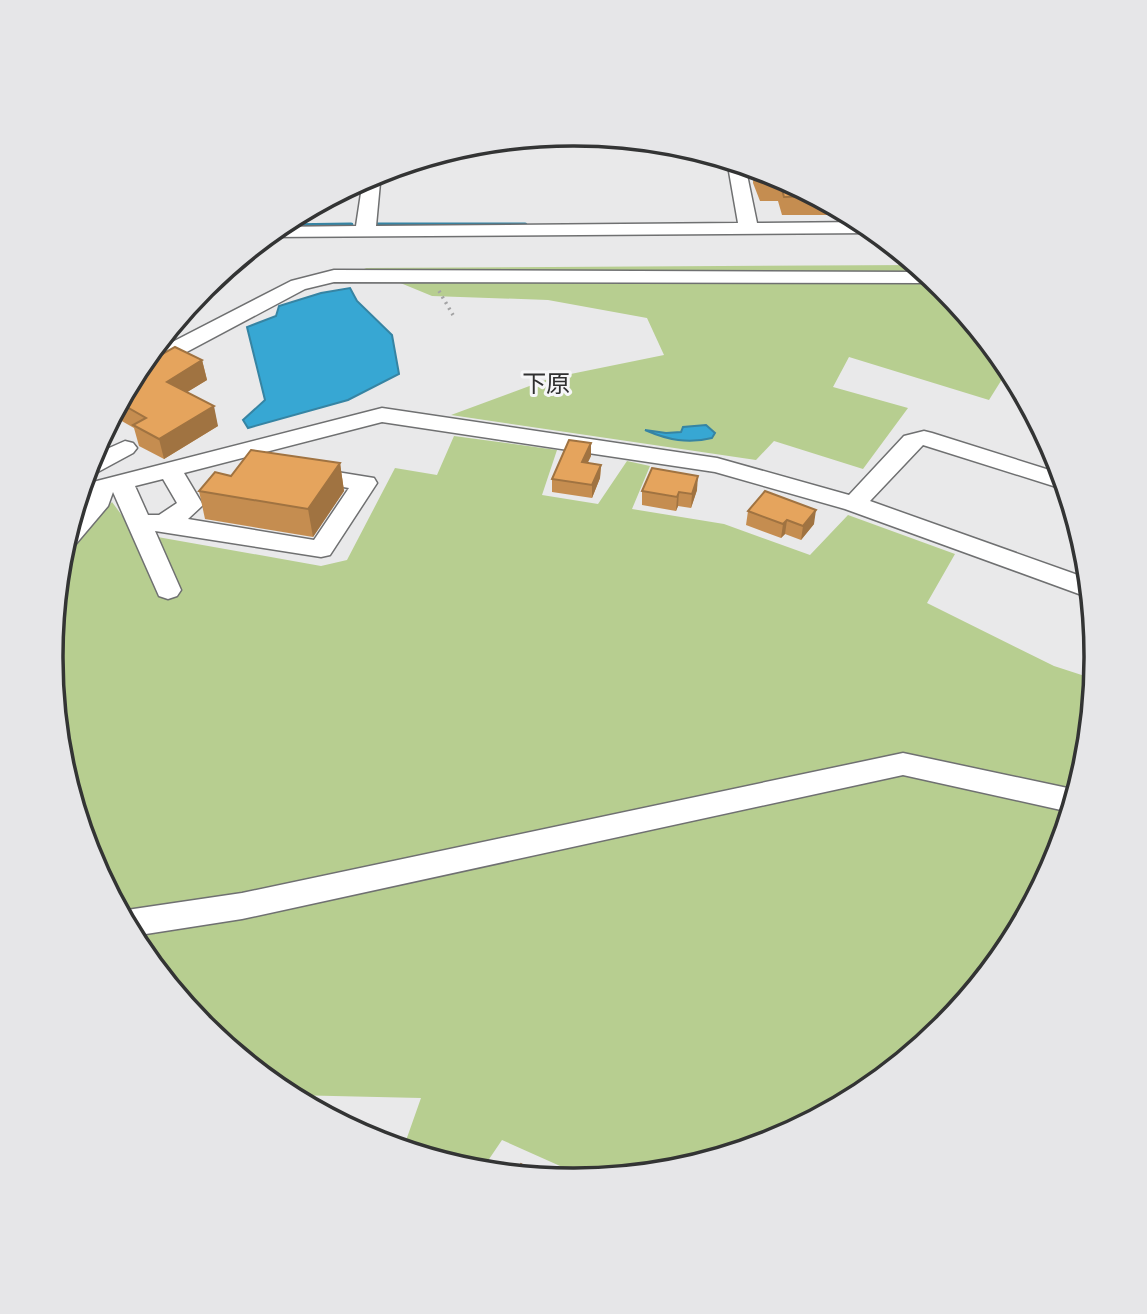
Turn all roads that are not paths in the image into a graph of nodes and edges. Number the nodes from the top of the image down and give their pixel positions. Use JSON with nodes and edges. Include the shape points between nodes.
{"nodes":[{"id":1,"x":742,"y":175,"type":"edge"},
{"id":2,"x":371,"y":188,"type":"edge"},
{"id":3,"x":849,"y":228,"type":"edge"},
{"id":4,"x":749,"y":229,"type":"junction"},
{"id":5,"x":365,"y":232,"type":"junction"},
{"id":6,"x":290,"y":233,"type":"edge"},
{"id":7,"x":915,"y":278,"type":"edge"},
{"id":8,"x":160,"y":357,"type":"edge"},
{"id":9,"x":125,"y":447,"type":"dead end"},
{"id":10,"x":309,"y":456,"type":"edge"},
{"id":11,"x":103,"y":459,"type":"edge"},
{"id":12,"x":279,"y":468,"type":"junction"},
{"id":13,"x":174,"y":477,"type":"junction"},
{"id":14,"x":1052,"y":479,"type":"edge"},
{"id":15,"x":121,"y":481,"type":"junction"},
{"id":16,"x":87,"y":504,"type":"edge"},
{"id":17,"x":854,"y":504,"type":"junction"},
{"id":18,"x":152,"y":523,"type":"junction"},
{"id":19,"x":1079,"y":585,"type":"edge"},
{"id":20,"x":168,"y":590,"type":"dead end"},
{"id":21,"x":1064,"y":799,"type":"edge"},
{"id":22,"x":137,"y":921,"type":"edge"}],
"edges":[{"from":1,"to":4,"type":"street"},
{"from":2,"to":5,"type":"street"},
{"from":3,"to":4,"type":"street"},
{"from":4,"to":5,"type":"street"},
{"from":5,"to":6,"type":"street"},
{"from":7,"to":8,"type":"street","via":[[334,276],[298,285]]},
{"from":9,"to":11,"type":"street"},
{"from":10,"to":12,"type":"street"},
{"from":12,"to":13,"type":"street","via":[[250,465]]},
{"from":12,"to":18,"type":"street","via":[[365,483],[321,549]]},
{"from":13,"to":15,"type":"street"},
{"from":13,"to":17,"type":"street","via":[[382,415],[717,465]]},
{"from":13,"to":18,"type":"street","via":[[191,505]]},
{"from":14,"to":17,"type":"street","via":[[924,438],[912,441]]},
{"from":15,"to":16,"type":"street","via":[[102,487]]},
{"from":15,"to":18,"type":"street"},
{"from":17,"to":19,"type":"street"},
{"from":18,"to":20,"type":"street"},
{"from":21,"to":22,"type":"street","via":[[903,764],[242,906]]}]}
